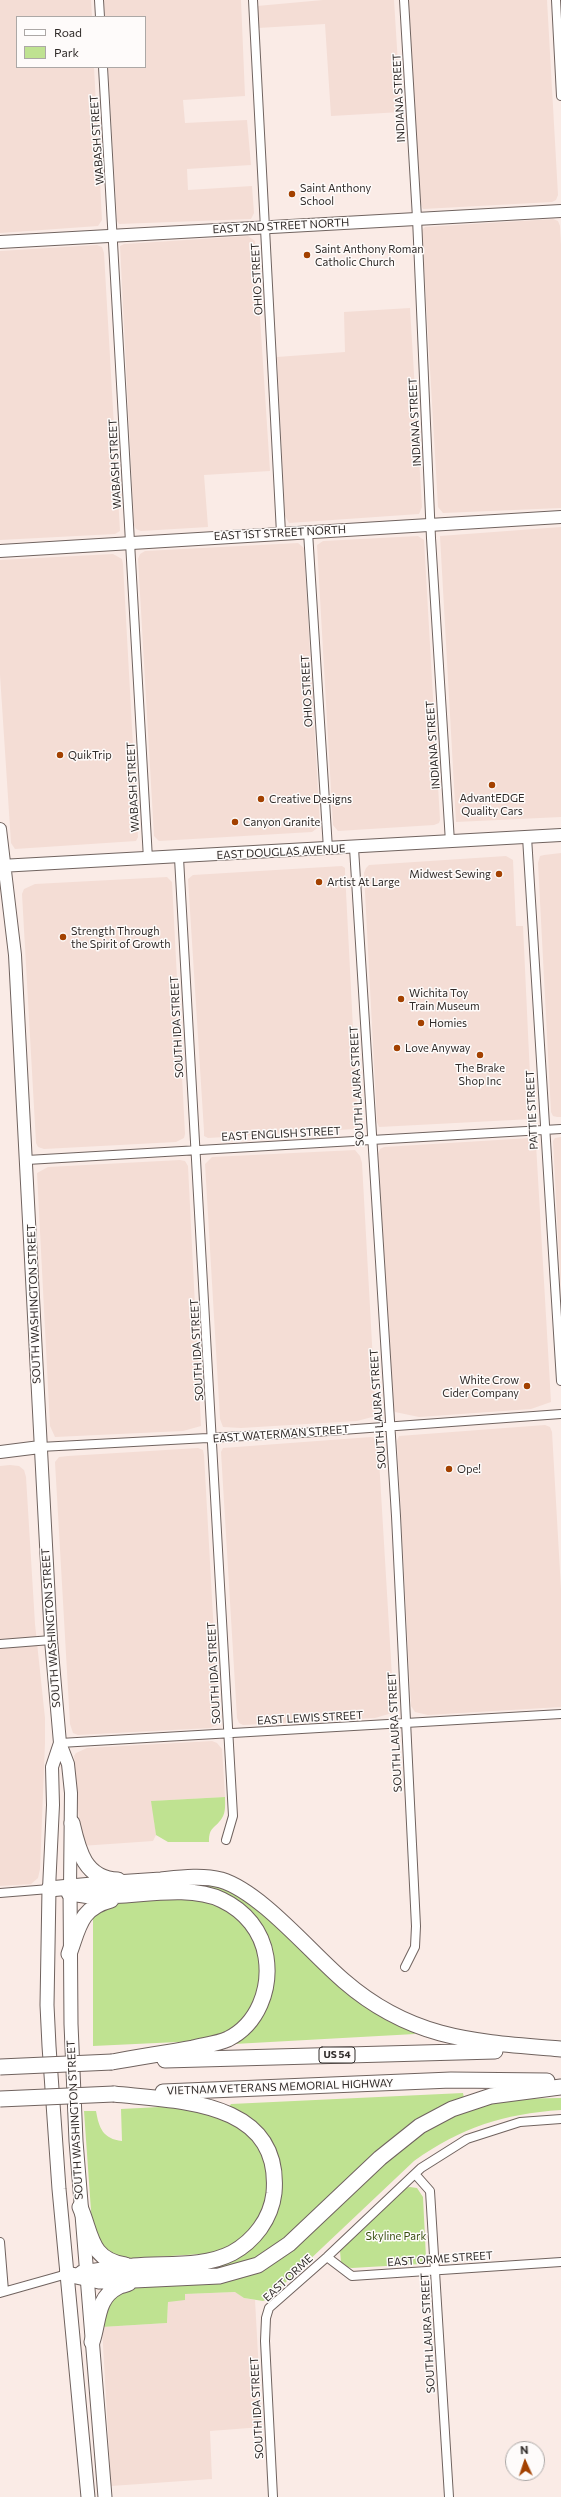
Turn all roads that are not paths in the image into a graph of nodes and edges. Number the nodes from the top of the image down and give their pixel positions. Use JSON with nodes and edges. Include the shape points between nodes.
{"nodes":[{"id":1,"x":99,"y":0,"type":"edge"},
{"id":2,"x":253,"y":0,"type":"edge"},
{"id":3,"x":404,"y":0,"type":"edge"},
{"id":4,"x":556,"y":0,"type":"edge"},
{"id":5,"x":100,"y":16,"type":"edge"},
{"id":6,"x":103,"y":68,"type":"edge"},
{"id":7,"x":561,"y":96,"type":"edge"},
{"id":8,"x":561,"y":210,"type":"edge"},
{"id":9,"x":417,"y":218,"type":"junction"},
{"id":10,"x":265,"y":227,"type":"junction"},
{"id":11,"x":114,"y":237,"type":"junction"},
{"id":12,"x":0,"y":242,"type":"edge"},
{"id":13,"x":561,"y":517,"type":"edge"},
{"id":14,"x":431,"y":525,"type":"junction"},
{"id":15,"x":308,"y":532,"type":"junction"},
{"id":16,"x":282,"y":533,"type":"junction"},
{"id":17,"x":130,"y":542,"type":"junction"},
{"id":18,"x":0,"y":551,"type":"edge"},
{"id":19,"x":0,"y":829,"type":"edge"},
{"id":20,"x":561,"y":835,"type":"edge"},
{"id":21,"x":527,"y":837,"type":"junction"},
{"id":22,"x":450,"y":842,"type":"junction"},
{"id":23,"x":354,"y":848,"type":"junction"},
{"id":24,"x":328,"y":849,"type":"junction"},
{"id":25,"x":178,"y":858,"type":"junction"},
{"id":26,"x":148,"y":859,"type":"junction"},
{"id":27,"x":1,"y":866,"type":"edge"},
{"id":28,"x":561,"y":1129,"type":"edge"},
{"id":29,"x":544,"y":1130,"type":"junction"},
{"id":30,"x":371,"y":1140,"type":"junction"},
{"id":31,"x":196,"y":1150,"type":"junction"},
{"id":32,"x":27,"y":1160,"type":"junction"},
{"id":33,"x":561,"y":1381,"type":"edge"},
{"id":34,"x":561,"y":1414,"type":"edge"},
{"id":35,"x":390,"y":1426,"type":"junction"},
{"id":36,"x":213,"y":1438,"type":"junction"},
{"id":37,"x":40,"y":1447,"type":"junction"},
{"id":38,"x":0,"y":1452,"type":"edge"},
{"id":39,"x":51,"y":1640,"type":"junction"},
{"id":40,"x":0,"y":1644,"type":"edge"},
{"id":41,"x":561,"y":1714,"type":"edge"},
{"id":42,"x":406,"y":1723,"type":"junction"},
{"id":43,"x":229,"y":1733,"type":"junction"},
{"id":44,"x":60,"y":1743,"type":"junction"},
{"id":45,"x":72,"y":1823,"type":"junction"},
{"id":46,"x":226,"y":1840,"type":"dead end"},
{"id":47,"x":159,"y":1880,"type":"junction"},
{"id":48,"x":49,"y":1889,"type":"junction"},
{"id":49,"x":70,"y":1890,"type":"junction"},
{"id":50,"x":0,"y":1892,"type":"edge"},
{"id":51,"x":126,"y":1895,"type":"junction"},
{"id":52,"x":69,"y":1954,"type":"junction"},
{"id":53,"x":405,"y":1967,"type":"dead end"},
{"id":54,"x":561,"y":2049,"type":"edge"},
{"id":55,"x":112,"y":2062,"type":"junction"},
{"id":56,"x":0,"y":2067,"type":"edge"},
{"id":57,"x":561,"y":2081,"type":"edge"},
{"id":58,"x":561,"y":2087,"type":"edge"},
{"id":59,"x":114,"y":2094,"type":"junction"},
{"id":60,"x":0,"y":2099,"type":"edge"},
{"id":61,"x":561,"y":2119,"type":"edge"},
{"id":62,"x":415,"y":2174,"type":"junction"},
{"id":63,"x":80,"y":2207,"type":"junction"},
{"id":64,"x":0,"y":2242,"type":"edge"},
{"id":65,"x":327,"y":2257,"type":"junction"},
{"id":66,"x":561,"y":2262,"type":"edge"},
{"id":67,"x":435,"y":2270,"type":"junction"},
{"id":68,"x":133,"y":2273,"type":"junction"},
{"id":69,"x":68,"y":2274,"type":"junction"},
{"id":70,"x":85,"y":2275,"type":"junction"},
{"id":71,"x":2,"y":2292,"type":"edge"},
{"id":72,"x":266,"y":2318,"type":"joint"},
{"id":73,"x":92,"y":2342,"type":"junction"},
{"id":74,"x":88,"y":2497,"type":"edge"},
{"id":75,"x":105,"y":2497,"type":"edge"},
{"id":76,"x":273,"y":2497,"type":"edge"},
{"id":77,"x":449,"y":2497,"type":"edge"}],
"edges":[{"from":1,"to":5,"type":"street"},
{"from":2,"to":10,"type":"street","name":"OHIO STREET"},
{"from":3,"to":9,"type":"street","name":"INDIANA STREET"},
{"from":4,"to":7,"type":"street"},
{"from":6,"to":11,"type":"street","name":"WABASH STREET"},
{"from":8,"to":9,"type":"main road","name":"EAST 2ND STREET NORTH"},
{"from":9,"to":10,"type":"main road","name":"EAST 2ND STREET NORTH"},
{"from":9,"to":14,"type":"street","name":"INDIANA STREET"},
{"from":10,"to":11,"type":"main road","name":"EAST 2ND STREET NORTH"},
{"from":10,"to":16,"type":"street","name":"OHIO STREET"},
{"from":11,"to":12,"type":"main road","name":"EAST 2ND STREET NORTH"},
{"from":11,"to":17,"type":"street","name":"WABASH STREET"},
{"from":13,"to":14,"type":"main road","name":"EAST 1ST STREET NORTH"},
{"from":14,"to":15,"type":"main road","name":"EAST 1ST STREET NORTH"},
{"from":14,"to":22,"type":"street","name":"INDIANA STREET"},
{"from":15,"to":16,"type":"main road","name":"EAST 1ST STREET NORTH"},
{"from":15,"to":24,"type":"street","name":"OHIO STREET"},
{"from":16,"to":17,"type":"main road","name":"EAST 1ST STREET NORTH"},
{"from":17,"to":18,"type":"main road","name":"EAST 1ST STREET NORTH"},
{"from":17,"to":26,"type":"street","name":"WABASH STREET"},
{"from":19,"to":27,"type":"main road","name":"SOUTH WASHINGTON STREET"},
{"from":20,"to":21,"type":"main road","name":"EAST DOUGLAS AVENUE"},
{"from":21,"to":22,"type":"main road","name":"EAST DOUGLAS AVENUE"},
{"from":21,"to":29,"type":"street","name":"PATTIE STREET"},
{"from":22,"to":23,"type":"main road","name":"EAST DOUGLAS AVENUE"},
{"from":23,"to":24,"type":"main road","name":"EAST DOUGLAS AVENUE"},
{"from":23,"to":30,"type":"street","name":"SOUTH LAURA STREET"},
{"from":24,"to":25,"type":"main road","name":"EAST DOUGLAS AVENUE"},
{"from":25,"to":26,"type":"main road","name":"EAST DOUGLAS AVENUE"},
{"from":25,"to":31,"type":"street","name":"SOUTH IDA STREET"},
{"from":26,"to":27,"type":"main road","name":"EAST DOUGLAS AVENUE"},
{"from":27,"to":32,"type":"main road","name":"SOUTH WASHINGTON STREET","via":[[15,955]]},
{"from":28,"to":29,"type":"street","name":"EAST ENGLISH STREET"},
{"from":29,"to":30,"type":"street","name":"EAST ENGLISH STREET"},
{"from":29,"to":33,"type":"street","name":"PATTIE STREET"},
{"from":30,"to":31,"type":"street","name":"EAST ENGLISH STREET"},
{"from":30,"to":35,"type":"street","name":"SOUTH LAURA STREET"},
{"from":31,"to":32,"type":"street","name":"EAST ENGLISH STREET"},
{"from":31,"to":36,"type":"street","name":"SOUTH IDA STREET"},
{"from":32,"to":37,"type":"main road","name":"SOUTH WASHINGTON STREET"},
{"from":34,"to":35,"type":"street","name":"EAST WATERMAN STREET"},
{"from":35,"to":36,"type":"street","name":"EAST WATERMAN STREET"},
{"from":35,"to":42,"type":"street","name":"SOUTH LAURA STREET"},
{"from":36,"to":37,"type":"street","name":"EAST WATERMAN STREET"},
{"from":36,"to":43,"type":"street","name":"SOUTH IDA STREET"},
{"from":37,"to":38,"type":"main road","name":"EAST WATERMAN STREET"},
{"from":37,"to":39,"type":"main road","name":"SOUTH WASHINGTON STREET"},
{"from":39,"to":40,"type":"street"},
{"from":39,"to":44,"type":"main road","name":"SOUTH WASHINGTON STREET"},
{"from":41,"to":42,"type":"street","name":"EAST LEWIS STREET"},
{"from":42,"to":43,"type":"street","name":"EAST LEWIS STREET"},
{"from":42,"to":53,"type":"street","name":"SOUTH LAURA STREET","via":[[416,1926],[415,1947]]},
{"from":43,"to":44,"type":"street","name":"EAST LEWIS STREET"},
{"from":43,"to":46,"type":"street","name":"SOUTH IDA STREET","via":[[233,1816]]},
{"from":44,"to":45,"type":"main road","name":"SOUTH WASHINGTON STREET","via":[[68,1764]]},
{"from":44,"to":48,"type":"main road","name":"SOUTH WASHINGTON STREET","via":[[52,1767]]},
{"from":45,"to":47,"type":"highway","via":[[79,1854],[91,1869],[114,1880]]},
{"from":45,"to":49,"type":"main road","name":"SOUTH WASHINGTON STREET"},
{"from":47,"to":49,"type":"highway"},
{"from":47,"to":54,"type":"highway","via":[[221,1880],[246,1892],[344,1982],[379,2008],[418,2028],[492,2044]]},
{"from":48,"to":49,"type":"highway"},
{"from":48,"to":50,"type":"street"},
{"from":48,"to":69,"type":"main road","name":"SOUTH WASHINGTON STREET","via":[[48,2032]]},
{"from":49,"to":51,"type":"highway","via":[[93,1896]]},
{"from":49,"to":52,"type":"main road","name":"SOUTH WASHINGTON STREET"},
{"from":51,"to":52,"type":"highway","via":[[90,1908],[83,1916]]},
{"from":51,"to":55,"type":"highway","via":[[186,1893],[222,1900],[249,1919],[257,1930],[264,1946],[268,1972],[260,2006],[243,2027],[228,2039]]},
{"from":52,"to":63,"type":"main road","name":"SOUTH WASHINGTON STREET"},
{"from":54,"to":55,"type":"highway","number":"US 54"},
{"from":55,"to":56,"type":"highway","number":"US 54","bridge":true},
{"from":57,"to":59,"type":"highway","name":"VIETNAM VETERANS MEMORIAL HIGHWAY","via":[[451,2080]]},
{"from":58,"to":68,"type":"highway","via":[[491,2096],[452,2108],[420,2126],[380,2158],[290,2244],[258,2266],[219,2276]]},
{"from":59,"to":60,"type":"highway","name":"VIETNAM VETERANS MEMORIAL HIGHWAY","bridge":true},
{"from":59,"to":68,"type":"highway","via":[[196,2102],[228,2112],[247,2124],[261,2139],[272,2166],[274,2196],[268,2214],[256,2234],[244,2246],[216,2259]]},
{"from":61,"to":62,"type":"street","name":"EAST ORME","via":[[520,2122],[467,2138]]},
{"from":62,"to":65,"type":"street","name":"EAST ORME"},
{"from":62,"to":67,"type":"street","name":"SOUTH LAURA STREET","via":[[430,2191]]},
{"from":63,"to":68,"type":"highway","via":[[92,2244],[98,2253]]},
{"from":63,"to":70,"type":"main road","name":"SOUTH WASHINGTON STREET"},
{"from":64,"to":71,"type":"street"},
{"from":65,"to":67,"type":"street","name":"EAST ORME STREET","via":[[352,2276]]},
{"from":65,"to":72,"type":"street","name":"EAST ORME","via":[[269,2308]]},
{"from":66,"to":67,"type":"street","name":"EAST ORME STREET"},
{"from":67,"to":77,"type":"street","name":"SOUTH LAURA STREET"},
{"from":68,"to":70,"type":"highway","via":[[99,2281]]},
{"from":68,"to":73,"type":"highway","via":[[101,2304],[98,2326]]},
{"from":69,"to":70,"type":"highway"},
{"from":69,"to":71,"type":"street"},
{"from":69,"to":74,"type":"main road","name":"SOUTH WASHINGTON STREET"},
{"from":70,"to":73,"type":"main road","name":"SOUTH WASHINGTON STREET"},
{"from":72,"to":76,"type":"street","name":"SOUTH IDA STREET","via":[[264,2341]]},
{"from":73,"to":75,"type":"main road","name":"SOUTH WASHINGTON STREET"}]}
